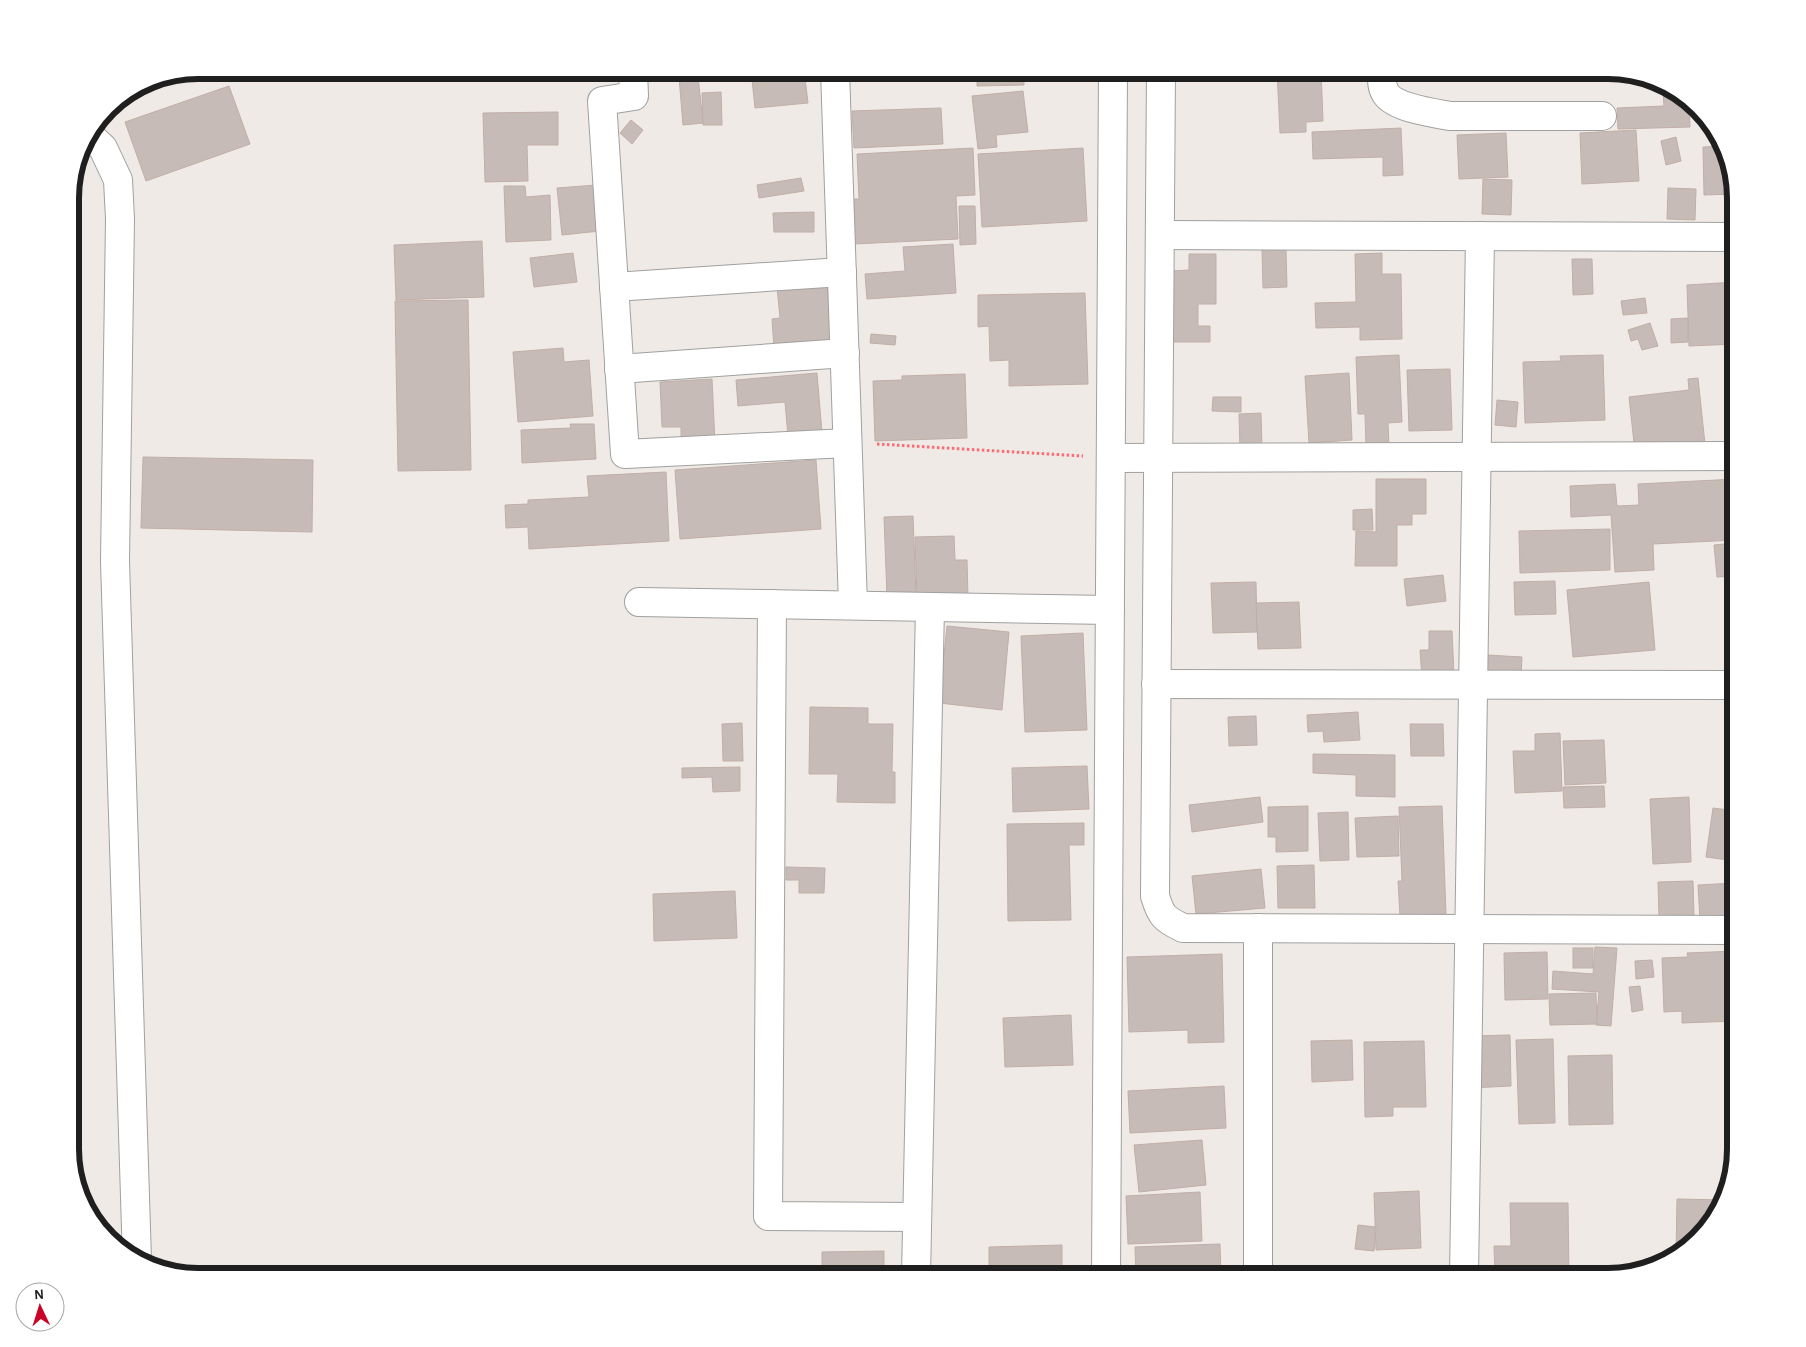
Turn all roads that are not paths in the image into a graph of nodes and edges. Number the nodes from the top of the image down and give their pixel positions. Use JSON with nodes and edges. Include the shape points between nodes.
{"nodes":[{"id":1,"x":633,"y":79,"type":"edge"},
{"id":2,"x":835,"y":79,"type":"edge"},
{"id":3,"x":1113,"y":79,"type":"edge"},
{"id":4,"x":1161,"y":79,"type":"edge"},
{"id":5,"x":1382,"y":79,"type":"edge"},
{"id":6,"x":1602,"y":116,"type":"dead end"},
{"id":7,"x":94,"y":140,"type":"edge"},
{"id":8,"x":1160,"y":235,"type":"junction"},
{"id":9,"x":1480,"y":236,"type":"junction"},
{"id":10,"x":1727,"y":237,"type":"edge"},
{"id":11,"x":842,"y":272,"type":"junction"},
{"id":12,"x":614,"y":287,"type":"junction"},
{"id":13,"x":844,"y":353,"type":"junction"},
{"id":14,"x":619,"y":369,"type":"junction"},
{"id":15,"x":848,"y":443,"type":"junction"},
{"id":16,"x":1727,"y":456,"type":"edge"},
{"id":17,"x":1477,"y":457,"type":"junction"},
{"id":18,"x":1111,"y":458,"type":"junction"},
{"id":19,"x":1158,"y":459,"type":"junction"},
{"id":20,"x":639,"y":602,"type":"dead end"},
{"id":21,"x":772,"y":604,"type":"junction"},
{"id":22,"x":853,"y":605,"type":"junction"},
{"id":23,"x":930,"y":607,"type":"junction"},
{"id":24,"x":1110,"y":610,"type":"junction"},
{"id":25,"x":1156,"y":684,"type":"junction"},
{"id":26,"x":1474,"y":684,"type":"junction"},
{"id":27,"x":1727,"y":685,"type":"edge"},
{"id":28,"x":1258,"y":928,"type":"junction"},
{"id":29,"x":1470,"y":929,"type":"junction"},
{"id":30,"x":1727,"y":930,"type":"edge"},
{"id":31,"x":917,"y":1217,"type":"junction"},
{"id":32,"x":136,"y":1251,"type":"edge"},
{"id":33,"x":916,"y":1268,"type":"edge"},
{"id":34,"x":1106,"y":1268,"type":"edge"},
{"id":35,"x":1258,"y":1268,"type":"edge"},
{"id":36,"x":1464,"y":1268,"type":"edge"}],
"edges":[{"from":1,"to":12,"type":"street","via":[[634,96],[602,101]]},
{"from":2,"to":11,"type":"street"},
{"from":3,"to":18,"type":"street"},
{"from":4,"to":8,"type":"street"},
{"from":5,"to":6,"type":"street","via":[[1386,94],[1402,105],[1450,116]]},
{"from":7,"to":32,"type":"street","via":[[103,148],[118,180],[120,219],[114,561]]},
{"from":8,"to":9,"type":"street"},
{"from":8,"to":19,"type":"street"},
{"from":9,"to":10,"type":"street"},
{"from":9,"to":17,"type":"street"},
{"from":11,"to":12,"type":"street"},
{"from":11,"to":13,"type":"street"},
{"from":12,"to":14,"type":"street"},
{"from":13,"to":14,"type":"street"},
{"from":13,"to":15,"type":"street"},
{"from":14,"to":15,"type":"street","via":[[625,454]]},
{"from":15,"to":22,"type":"street"},
{"from":16,"to":17,"type":"street"},
{"from":17,"to":19,"type":"street"},
{"from":17,"to":26,"type":"street"},
{"from":18,"to":19,"type":"street"},
{"from":18,"to":24,"type":"street"},
{"from":19,"to":25,"type":"street"},
{"from":20,"to":21,"type":"street"},
{"from":21,"to":22,"type":"street"},
{"from":21,"to":31,"type":"street","via":[[768,1216]]},
{"from":22,"to":23,"type":"street"},
{"from":23,"to":24,"type":"street"},
{"from":23,"to":31,"type":"street"},
{"from":24,"to":34,"type":"street"},
{"from":25,"to":26,"type":"street"},
{"from":25,"to":28,"type":"street","via":[[1154,896],[1160,913],[1184,928]]},
{"from":26,"to":27,"type":"street"},
{"from":26,"to":29,"type":"street"},
{"from":28,"to":29,"type":"street"},
{"from":28,"to":35,"type":"street"},
{"from":29,"to":30,"type":"street"},
{"from":29,"to":36,"type":"street"},
{"from":31,"to":33,"type":"street"}]}
